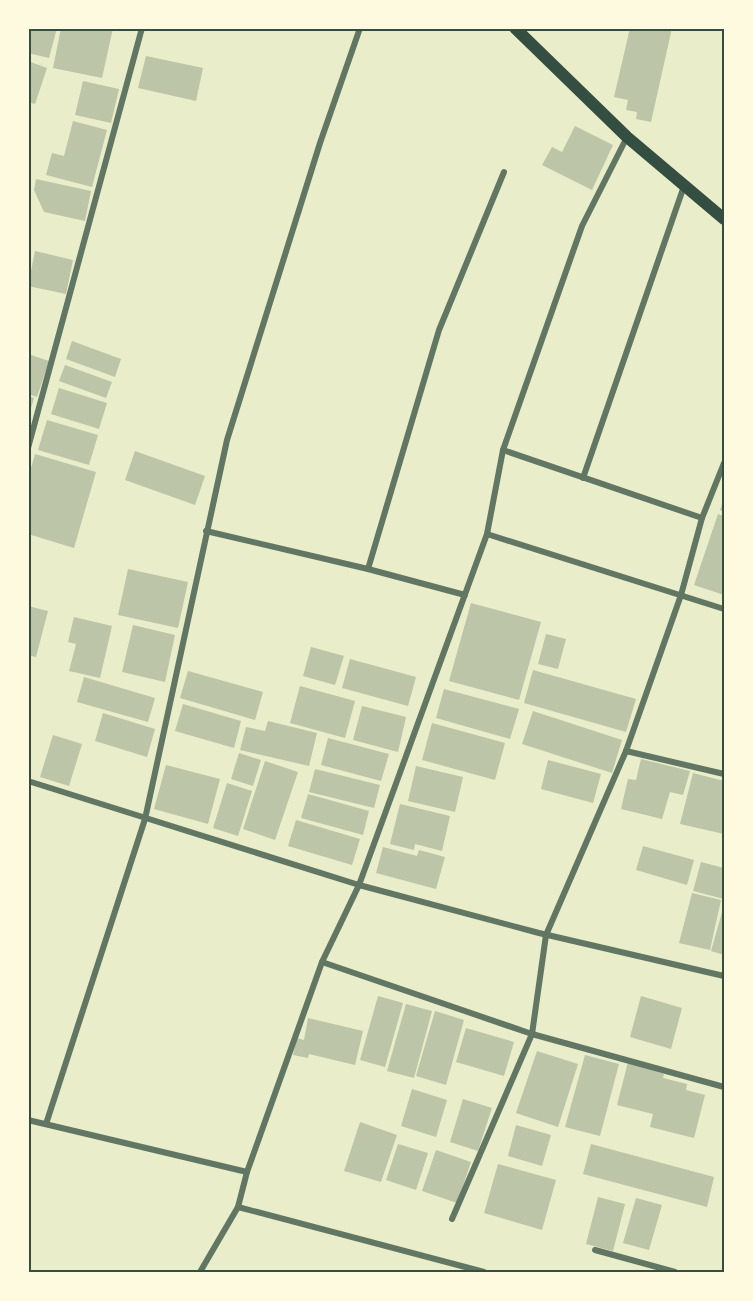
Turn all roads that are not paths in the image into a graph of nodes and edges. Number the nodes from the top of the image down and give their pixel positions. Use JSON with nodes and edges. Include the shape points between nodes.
{"nodes":[{"id":1,"x":142,"y":28,"type":"edge"},
{"id":2,"x":360,"y":28,"type":"edge"},
{"id":3,"x":515,"y":28,"type":"edge"},
{"id":4,"x":627,"y":137,"type":"junction"},
{"id":5,"x":504,"y":172,"type":"dead end"},
{"id":6,"x":684,"y":186,"type":"junction"},
{"id":7,"x":724,"y":219,"type":"edge"},
{"id":8,"x":28,"y":448,"type":"edge"},
{"id":9,"x":504,"y":450,"type":"junction"},
{"id":10,"x":724,"y":463,"type":"edge"},
{"id":11,"x":583,"y":478,"type":"junction"},
{"id":12,"x":702,"y":518,"type":"junction"},
{"id":13,"x":206,"y":531,"type":"junction"},
{"id":14,"x":488,"y":534,"type":"junction"},
{"id":15,"x":368,"y":569,"type":"junction"},
{"id":16,"x":465,"y":595,"type":"junction"},
{"id":17,"x":681,"y":595,"type":"junction"},
{"id":18,"x":724,"y":609,"type":"edge"},
{"id":19,"x":626,"y":751,"type":"junction"},
{"id":20,"x":724,"y":774,"type":"edge"},
{"id":21,"x":28,"y":781,"type":"edge"},
{"id":22,"x":144,"y":819,"type":"junction"},
{"id":23,"x":359,"y":885,"type":"junction"},
{"id":24,"x":546,"y":935,"type":"junction"},
{"id":25,"x":322,"y":962,"type":"junction"},
{"id":26,"x":724,"y":976,"type":"edge"},
{"id":27,"x":532,"y":1034,"type":"junction"},
{"id":28,"x":724,"y":1087,"type":"edge"},
{"id":29,"x":28,"y":1120,"type":"edge"},
{"id":30,"x":46,"y":1124,"type":"junction"},
{"id":31,"x":247,"y":1172,"type":"junction"},
{"id":32,"x":238,"y":1207,"type":"junction"},
{"id":33,"x":452,"y":1219,"type":"dead end"},
{"id":34,"x":595,"y":1250,"type":"dead end"},
{"id":35,"x":200,"y":1272,"type":"edge"},
{"id":36,"x":484,"y":1272,"type":"edge"},
{"id":37,"x":675,"y":1272,"type":"edge"}],
"edges":[{"from":1,"to":8,"type":"street"},
{"from":2,"to":13,"type":"street","via":[[226,440]]},
{"from":3,"to":4,"type":"main road"},
{"from":4,"to":6,"type":"main road"},
{"from":4,"to":9,"type":"street","via":[[582,226]]},
{"from":5,"to":15,"type":"street","via":[[439,330]]},
{"from":6,"to":7,"type":"main road"},
{"from":6,"to":11,"type":"street"},
{"from":9,"to":11,"type":"street"},
{"from":9,"to":14,"type":"street"},
{"from":10,"to":12,"type":"street"},
{"from":11,"to":12,"type":"street"},
{"from":12,"to":17,"type":"street"},
{"from":13,"to":15,"type":"street"},
{"from":13,"to":22,"type":"street"},
{"from":14,"to":16,"type":"street"},
{"from":14,"to":17,"type":"street"},
{"from":15,"to":16,"type":"street"},
{"from":16,"to":23,"type":"street"},
{"from":17,"to":18,"type":"street"},
{"from":17,"to":19,"type":"street"},
{"from":19,"to":20,"type":"street"},
{"from":19,"to":24,"type":"street"},
{"from":21,"to":22,"type":"street"},
{"from":22,"to":23,"type":"street"},
{"from":22,"to":30,"type":"street"},
{"from":23,"to":24,"type":"street"},
{"from":23,"to":25,"type":"street"},
{"from":24,"to":26,"type":"street"},
{"from":24,"to":27,"type":"street"},
{"from":25,"to":27,"type":"street"},
{"from":25,"to":31,"type":"street"},
{"from":27,"to":28,"type":"street"},
{"from":27,"to":33,"type":"street"},
{"from":29,"to":30,"type":"street"},
{"from":30,"to":31,"type":"street"},
{"from":31,"to":32,"type":"street"},
{"from":32,"to":35,"type":"street"},
{"from":32,"to":36,"type":"street"},
{"from":34,"to":37,"type":"street"}]}
